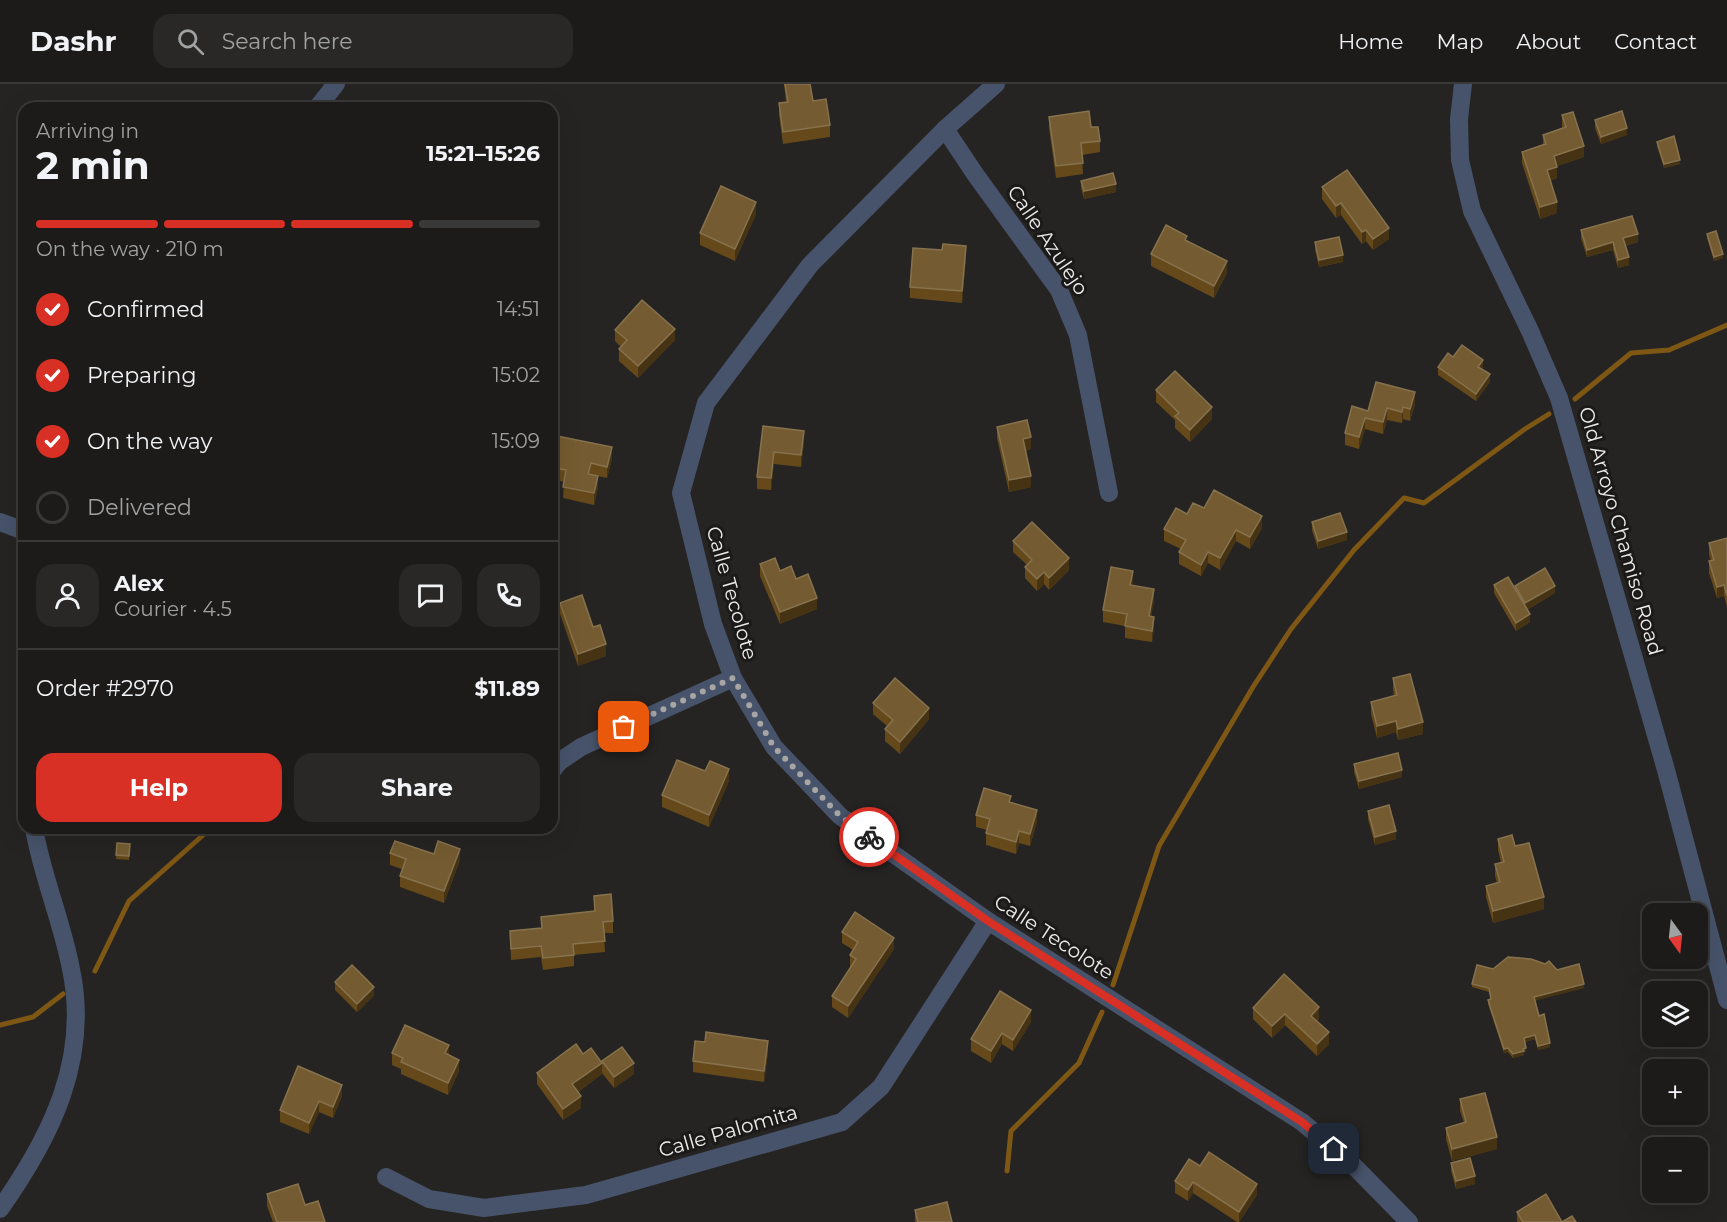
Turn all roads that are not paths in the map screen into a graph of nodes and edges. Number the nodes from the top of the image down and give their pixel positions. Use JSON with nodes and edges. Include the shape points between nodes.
{"nodes":[{"id":1,"x":336,"y":84,"type":"edge"},
{"id":2,"x":996,"y":84,"type":"edge"},
{"id":3,"x":1463,"y":84,"type":"edge"},
{"id":4,"x":322,"y":102,"type":"edge"},
{"id":5,"x":945,"y":129,"type":"junction"},
{"id":6,"x":1109,"y":493,"type":"dead end"},
{"id":7,"x":0,"y":522,"type":"edge"},
{"id":8,"x":18,"y":529,"type":"edge"},
{"id":9,"x":733,"y":678,"type":"junction"},
{"id":10,"x":558,"y":763,"type":"edge"},
{"id":11,"x":36,"y":834,"type":"edge"},
{"id":12,"x":988,"y":921,"type":"junction"},
{"id":13,"x":1727,"y":1000,"type":"edge"},
{"id":14,"x":386,"y":1177,"type":"dead end"},
{"id":15,"x":0,"y":1209,"type":"edge"},
{"id":16,"x":1409,"y":1222,"type":"edge"}],
"edges":[{"from":1,"to":4,"type":"street"},
{"from":2,"to":5,"type":"street","name":"Calle Tecolote"},
{"from":3,"to":13,"type":"street","name":"Old Arroyo Chamiso Road","via":[[1460,160],[1472,212],[1560,398]]},
{"from":5,"to":6,"type":"street","name":"Calle Azulejo","via":[[1070,311]]},
{"from":5,"to":9,"type":"street","name":"Calle Tecolote","via":[[810,265],[706,403],[681,493],[713,624]]},
{"from":7,"to":8,"type":"street"},
{"from":9,"to":10,"type":"street","via":[[581,747]]},
{"from":9,"to":12,"type":"street","name":"Calle Tecolote","via":[[774,747],[840,816]]},
{"from":11,"to":15,"type":"street","via":[[72,970],[76,1036],[69,1077],[57,1112],[33,1162]]},
{"from":12,"to":14,"type":"street","name":"Calle Palomita","via":[[881,1087],[842,1122],[586,1195],[484,1208],[429,1199]]},
{"from":12,"to":16,"type":"street","name":"Calle Tecolote","via":[[1302,1122],[1350,1162]]}]}
